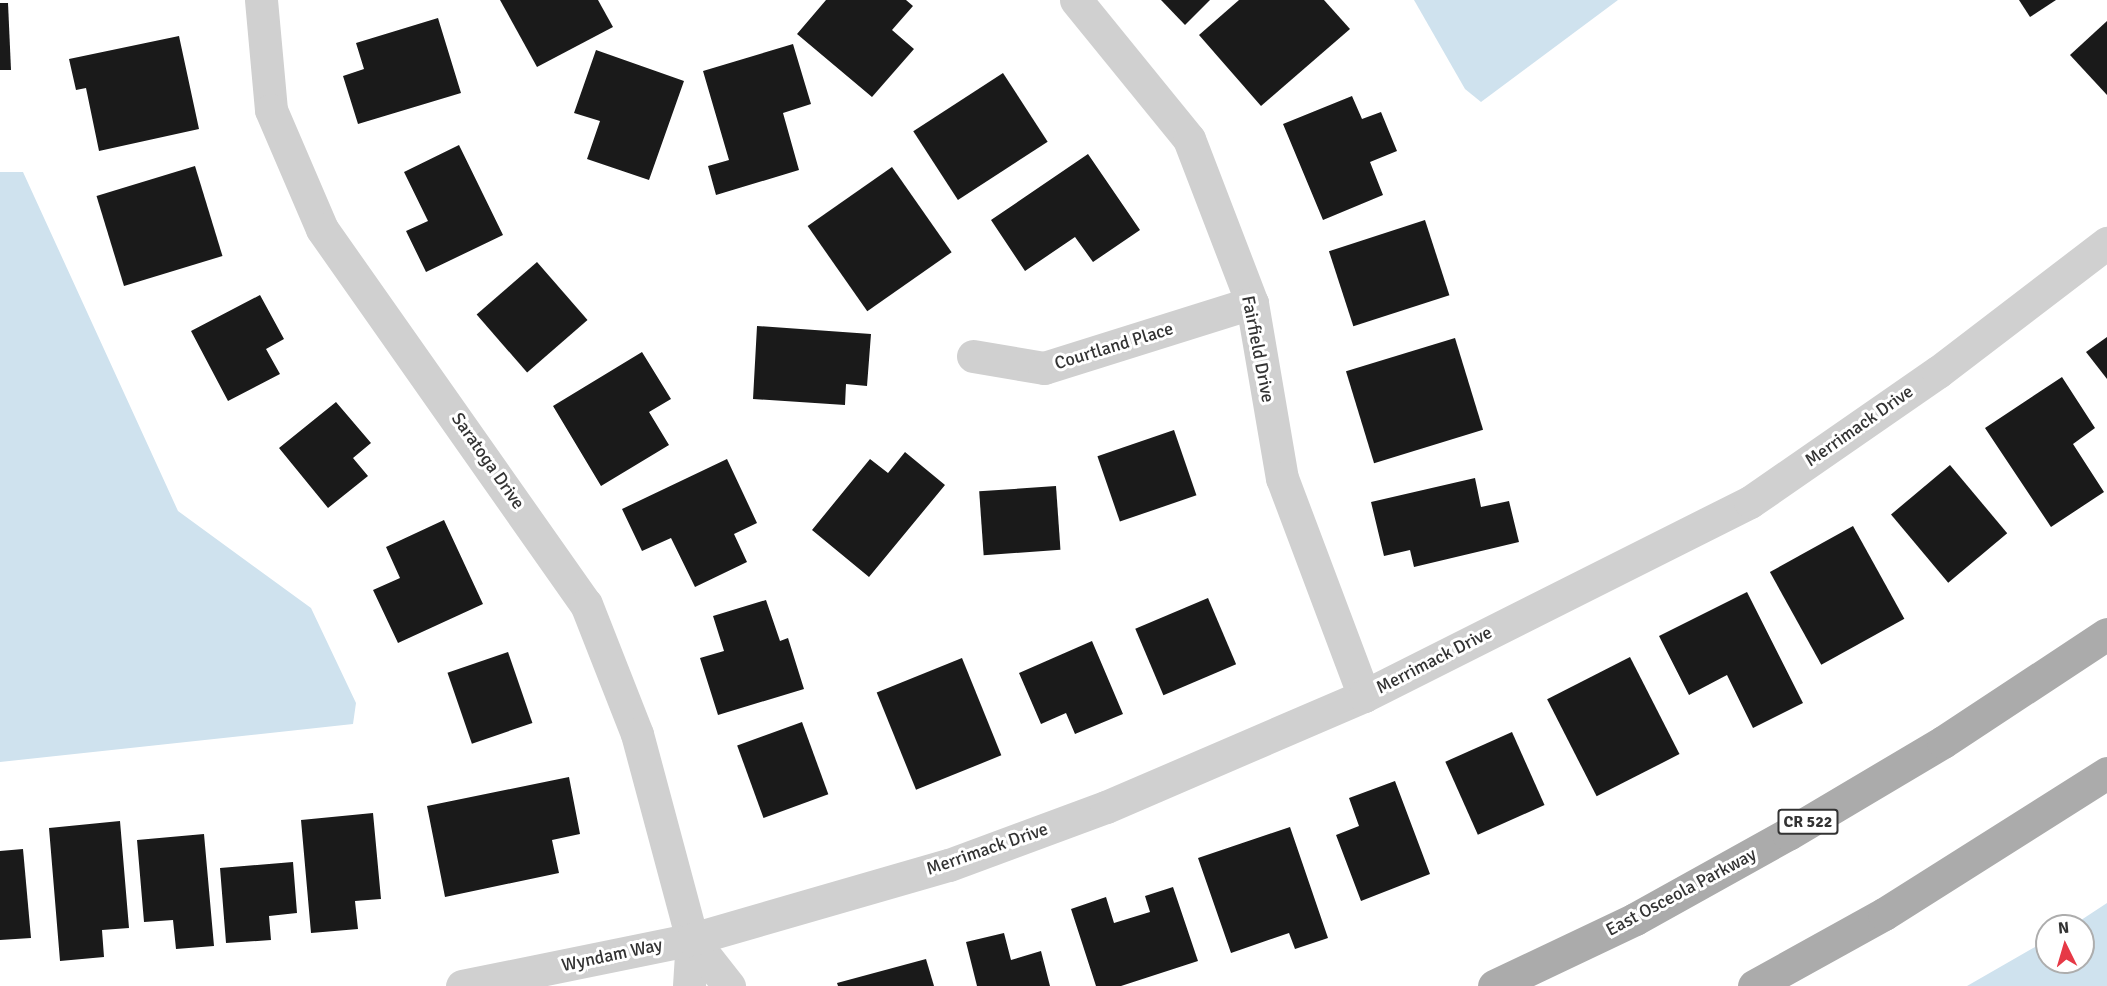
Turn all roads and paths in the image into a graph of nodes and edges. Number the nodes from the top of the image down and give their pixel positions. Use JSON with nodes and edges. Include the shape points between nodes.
{"nodes":[{"id":1,"x":261,"y":0,"type":"edge"},
{"id":2,"x":1076,"y":0,"type":"edge"},
{"id":3,"x":2107,"y":243,"type":"edge"},
{"id":4,"x":1252,"y":303,"type":"junction"},
{"id":5,"x":973,"y":356,"type":"dead end"},
{"id":6,"x":2107,"y":634,"type":"edge"},
{"id":7,"x":1364,"y":696,"type":"junction"},
{"id":8,"x":2107,"y":773,"type":"edge"},
{"id":9,"x":692,"y":939,"type":"junction"},
{"id":10,"x":462,"y":986,"type":"edge"},
{"id":11,"x":689,"y":986,"type":"edge"},
{"id":12,"x":729,"y":986,"type":"edge"},
{"id":13,"x":1494,"y":986,"type":"edge"},
{"id":14,"x":1754,"y":986,"type":"edge"}],
"edges":[{"from":1,"to":9,"type":"street","name":"Saratoga Drive","via":[[271,110],[322,228],[586,604],[637,734]]},
{"from":2,"to":4,"type":"street","name":"Fairfield Drive","via":[[1189,139]]},
{"from":3,"to":7,"type":"street","name":"Merrimack Drive","via":[[1938,372],[1750,502]]},
{"from":4,"to":5,"type":"street","name":"Courtland Place","via":[[1044,368]]},
{"from":4,"to":7,"type":"street","name":"Fairfield Drive","via":[[1282,478]]},
{"from":6,"to":13,"type":"main road","name":"East Osceola Parkway","number":"CR 522","via":[[1943,742],[1788,834],[1635,919]]},
{"from":7,"to":9,"type":"street","name":"Merrimack Drive","via":[[1106,807],[960,860]]},
{"from":8,"to":14,"type":"main road","via":[[1884,914]]},
{"from":9,"to":10,"type":"street","name":"Wyndam Way"},
{"from":9,"to":11,"type":"street"},
{"from":9,"to":12,"type":"street"}]}
